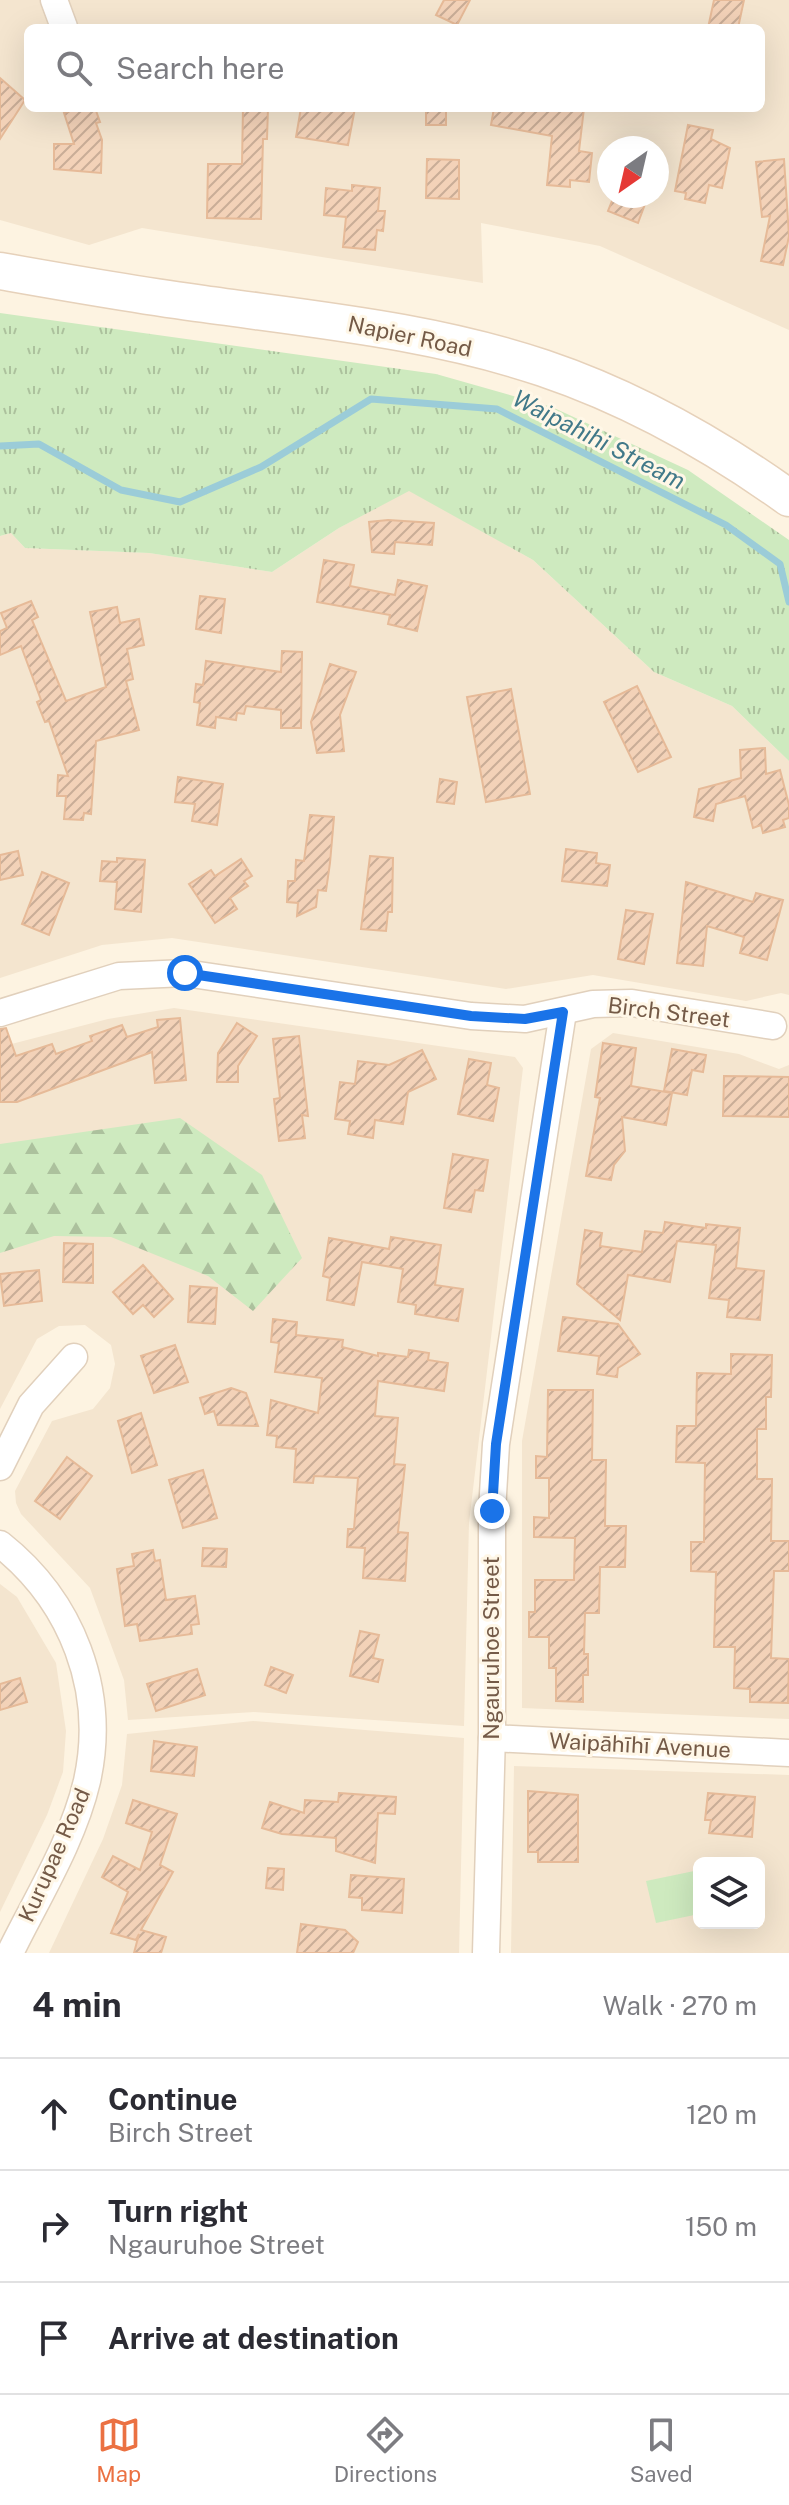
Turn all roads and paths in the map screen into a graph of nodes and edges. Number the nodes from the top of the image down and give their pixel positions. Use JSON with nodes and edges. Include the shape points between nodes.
{"nodes":[{"id":1,"x":54,"y":0,"type":"edge"},
{"id":2,"x":63,"y":24,"type":"edge"},
{"id":3,"x":0,"y":271,"type":"edge"},
{"id":4,"x":789,"y":498,"type":"edge"},
{"id":5,"x":563,"y":1012,"type":"junction"},
{"id":6,"x":0,"y":1013,"type":"edge"},
{"id":7,"x":773,"y":1026,"type":"dead end"},
{"id":8,"x":74,"y":1357,"type":"dead end"},
{"id":9,"x":0,"y":1467,"type":"edge"},
{"id":10,"x":0,"y":1544,"type":"edge"},
{"id":11,"x":492,"y":1738,"type":"junction"},
{"id":12,"x":789,"y":1753,"type":"edge"},
{"id":13,"x":10,"y":1953,"type":"edge"},
{"id":14,"x":486,"y":1953,"type":"edge"}],
"edges":[{"from":1,"to":2,"type":"street"},
{"from":3,"to":4,"type":"main road","name":"Napier Road","via":[[348,322],[543,368],[616,397]]},
{"from":5,"to":6,"type":"street","name":"Birch Street","via":[[525,1019],[471,1016],[219,977],[151,973],[83,985]]},
{"from":5,"to":7,"type":"street","name":"Birch Street","via":[[593,1004],[632,1003]]},
{"from":5,"to":11,"type":"street","name":"Ngauruhoe Street","via":[[496,1444]]},
{"from":8,"to":9,"type":"street","via":[[31,1405]]},
{"from":10,"to":13,"type":"street","name":"Kurupae Road","via":[[34,1573],[70,1626],[84,1663],[93,1730],[77,1812]]},
{"from":11,"to":12,"type":"street","name":"Waipāhīhī Avenue"},
{"from":11,"to":14,"type":"street","name":"Ngauruhoe Street"}]}
